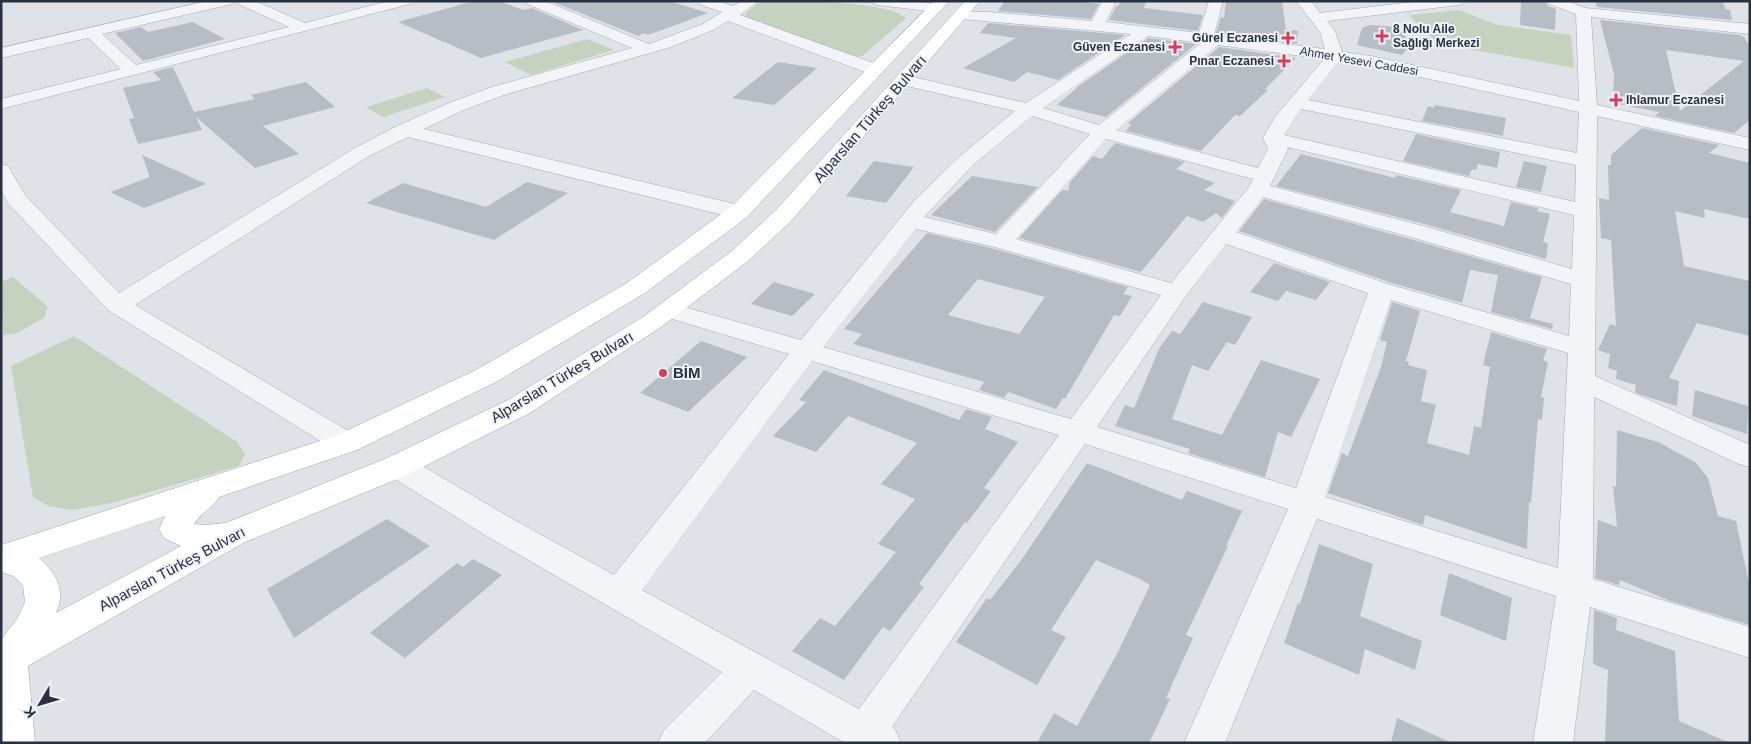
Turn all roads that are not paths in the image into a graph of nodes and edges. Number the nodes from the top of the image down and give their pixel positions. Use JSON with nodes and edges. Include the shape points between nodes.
{"nodes":[{"id":1,"x":227,"y":1,"type":"edge"},
{"id":2,"x":243,"y":1,"type":"edge"},
{"id":3,"x":532,"y":1,"type":"edge"},
{"id":4,"x":704,"y":1,"type":"edge"},
{"id":5,"x":752,"y":1,"type":"edge"},
{"id":6,"x":877,"y":1,"type":"edge"},
{"id":7,"x":1109,"y":1,"type":"edge"},
{"id":8,"x":1216,"y":1,"type":"edge"},
{"id":9,"x":1303,"y":1,"type":"edge"},
{"id":10,"x":1459,"y":1,"type":"edge"},
{"id":11,"x":1554,"y":1,"type":"edge"},
{"id":12,"x":403,"y":2,"type":"edge"},
{"id":13,"x":908,"y":3,"type":"edge"},
{"id":14,"x":953,"y":6,"type":"edge"},
{"id":15,"x":1583,"y":12,"type":"junction"},
{"id":16,"x":732,"y":14,"type":"junction"},
{"id":17,"x":1317,"y":18,"type":"junction"},
{"id":18,"x":1097,"y":26,"type":"junction"},
{"id":19,"x":304,"y":28,"type":"junction"},
{"id":20,"x":1750,"y":29,"type":"edge"},
{"id":21,"x":1146,"y":31,"type":"junction"},
{"id":22,"x":91,"y":32,"type":"junction"},
{"id":23,"x":1210,"y":39,"type":"junction"},
{"id":24,"x":648,"y":49,"type":"junction"},
{"id":25,"x":1,"y":52,"type":"edge"},
{"id":26,"x":1335,"y":55,"type":"junction"},
{"id":27,"x":876,"y":70,"type":"junction"},
{"id":28,"x":133,"y":71,"type":"junction"},
{"id":29,"x":904,"y":80,"type":"junction"},
{"id":30,"x":1298,"y":103,"type":"junction"},
{"id":31,"x":1,"y":104,"type":"edge"},
{"id":32,"x":1029,"y":108,"type":"junction"},
{"id":33,"x":1588,"y":109,"type":"junction"},
{"id":34,"x":404,"y":130,"type":"junction"},
{"id":35,"x":1102,"y":132,"type":"junction"},
{"id":36,"x":1273,"y":138,"type":"junction"},
{"id":37,"x":1750,"y":144,"type":"edge"},
{"id":38,"x":1586,"y":161,"type":"junction"},
{"id":39,"x":1,"y":170,"type":"edge"},
{"id":40,"x":1262,"y":182,"type":"junction"},
{"id":41,"x":739,"y":212,"type":"junction"},
{"id":42,"x":1584,"y":212,"type":"junction"},
{"id":43,"x":911,"y":221,"type":"junction"},
{"id":44,"x":1221,"y":234,"type":"junction"},
{"id":45,"x":1001,"y":242,"type":"junction"},
{"id":46,"x":1582,"y":280,"type":"junction"},
{"id":47,"x":1382,"y":290,"type":"junction"},
{"id":48,"x":1176,"y":292,"type":"junction"},
{"id":49,"x":117,"y":305,"type":"junction"},
{"id":50,"x":668,"y":310,"type":"junction"},
{"id":51,"x":1580,"y":348,"type":"junction"},
{"id":52,"x":806,"y":351,"type":"junction"},
{"id":53,"x":1580,"y":380,"type":"junction"},
{"id":54,"x":1078,"y":431,"type":"junction"},
{"id":55,"x":346,"y":443,"type":"junction"},
{"id":56,"x":1739,"y":453,"type":"edge"},
{"id":57,"x":398,"y":466,"type":"junction"},
{"id":58,"x":1750,"y":471,"type":"edge"},
{"id":59,"x":215,"y":487,"type":"junction"},
{"id":60,"x":1307,"y":503,"type":"junction"},
{"id":61,"x":231,"y":534,"type":"junction"},
{"id":62,"x":1,"y":559,"type":"edge"},
{"id":63,"x":1575,"y":587,"type":"junction"},
{"id":64,"x":618,"y":594,"type":"junction"},
{"id":65,"x":1750,"y":643,"type":"edge"},
{"id":66,"x":5,"y":661,"type":"edge"},
{"id":67,"x":751,"y":668,"type":"junction"},
{"id":68,"x":874,"y":738,"type":"edge"},
{"id":69,"x":15,"y":743,"type":"edge"},
{"id":70,"x":678,"y":743,"type":"edge"},
{"id":71,"x":1204,"y":743,"type":"edge"},
{"id":72,"x":1553,"y":743,"type":"edge"}],
"edges":[{"from":1,"to":22,"type":"street"},
{"from":2,"to":19,"type":"street"},
{"from":3,"to":24,"type":"street"},
{"from":4,"to":16,"type":"street"},
{"from":5,"to":16,"type":"street"},
{"from":6,"to":13,"type":"street","name":"Ahmet Yesevi Caddesi"},
{"from":7,"to":18,"type":"street"},
{"from":8,"to":23,"type":"street"},
{"from":9,"to":17,"type":"street"},
{"from":10,"to":17,"type":"street"},
{"from":11,"to":15,"type":"street"},
{"from":12,"to":19,"type":"street"},
{"from":13,"to":14,"type":"street","name":"Ahmet Yesevi Caddesi"},
{"from":14,"to":18,"type":"street","name":"Ahmet Yesevi Caddesi"},
{"from":14,"to":27,"type":"main road","name":"Alparslan Türkeş Bulvarı"},
{"from":14,"to":29,"type":"main road","name":"Alparslan Türkeş Bulvarı"},
{"from":15,"to":20,"type":"street"},
{"from":15,"to":33,"type":"street"},
{"from":16,"to":24,"type":"street","via":[[708,27]]},
{"from":16,"to":27,"type":"street"},
{"from":17,"to":26,"type":"street","via":[[1327,31]]},
{"from":18,"to":21,"type":"street","name":"Ahmet Yesevi Caddesi"},
{"from":19,"to":28,"type":"street"},
{"from":21,"to":23,"type":"street","name":"Ahmet Yesevi Caddesi"},
{"from":21,"to":32,"type":"street"},
{"from":22,"to":25,"type":"street"},
{"from":22,"to":28,"type":"street"},
{"from":23,"to":26,"type":"street","name":"Ahmet Yesevi Caddesi"},
{"from":23,"to":35,"type":"street"},
{"from":24,"to":34,"type":"street","via":[[498,91]]},
{"from":26,"to":30,"type":"street"},
{"from":26,"to":33,"type":"street","name":"Ahmet Yesevi Caddesi"},
{"from":27,"to":41,"type":"main road","name":"Alparslan Türkeş Bulvarı"},
{"from":28,"to":31,"type":"street"},
{"from":29,"to":32,"type":"street"},
{"from":29,"to":50,"type":"main road","name":"Alparslan Türkeş Bulvarı","via":[[784,215],[740,256]]},
{"from":30,"to":36,"type":"street","via":[[1282,121]]},
{"from":30,"to":38,"type":"street"},
{"from":32,"to":35,"type":"street"},
{"from":32,"to":43,"type":"street","via":[[967,160]]},
{"from":33,"to":37,"type":"street","name":"Ahmet Yesevi Caddesi"},
{"from":33,"to":38,"type":"street"},
{"from":34,"to":41,"type":"street"},
{"from":34,"to":49,"type":"street","via":[[353,158]]},
{"from":35,"to":40,"type":"street"},
{"from":35,"to":45,"type":"street"},
{"from":36,"to":40,"type":"street","via":[[1278,149]]},
{"from":36,"to":42,"type":"street"},
{"from":38,"to":42,"type":"street"},
{"from":39,"to":49,"type":"street","via":[[16,198]]},
{"from":40,"to":44,"type":"street"},
{"from":40,"to":46,"type":"street"},
{"from":41,"to":55,"type":"main road","name":"Alparslan Türkeş Bulvarı","via":[[636,288],[486,376]]},
{"from":42,"to":46,"type":"street"},
{"from":43,"to":45,"type":"street"},
{"from":43,"to":52,"type":"street"},
{"from":44,"to":47,"type":"street"},
{"from":44,"to":48,"type":"street"},
{"from":45,"to":48,"type":"street"},
{"from":46,"to":51,"type":"street"},
{"from":47,"to":51,"type":"street"},
{"from":47,"to":60,"type":"street"},
{"from":48,"to":54,"type":"street"},
{"from":49,"to":55,"type":"street"},
{"from":50,"to":52,"type":"street"},
{"from":50,"to":57,"type":"main road","name":"Alparslan Türkeş Bulvarı","via":[[518,407]]},
{"from":51,"to":53,"type":"street"},
{"from":52,"to":54,"type":"street"},
{"from":52,"to":64,"type":"street"},
{"from":53,"to":56,"type":"street"},
{"from":53,"to":63,"type":"street"},
{"from":54,"to":60,"type":"street"},
{"from":54,"to":68,"type":"street"},
{"from":55,"to":59,"type":"main road","name":"Alparslan Türkeş Bulvarı"},
{"from":56,"to":58,"type":"street"},
{"from":57,"to":61,"type":"main road","name":"Alparslan Türkeş Bulvarı"},
{"from":57,"to":64,"type":"street"},
{"from":59,"to":61,"type":"main road","via":[[191,505],[178,519],[176,529],[186,536],[198,538]]},
{"from":59,"to":62,"type":"main road","name":"Alparslan Türkeş Bulvarı"},
{"from":60,"to":63,"type":"street"},
{"from":60,"to":71,"type":"street"},
{"from":61,"to":66,"type":"main road","name":"Alparslan Türkeş Bulvarı"},
{"from":62,"to":66,"type":"main road","via":[[25,566],[40,580],[43,602],[32,628]]},
{"from":63,"to":65,"type":"street"},
{"from":63,"to":72,"type":"street"},
{"from":64,"to":67,"type":"street"},
{"from":66,"to":69,"type":"main road"},
{"from":67,"to":68,"type":"street"},
{"from":67,"to":70,"type":"street"}]}
